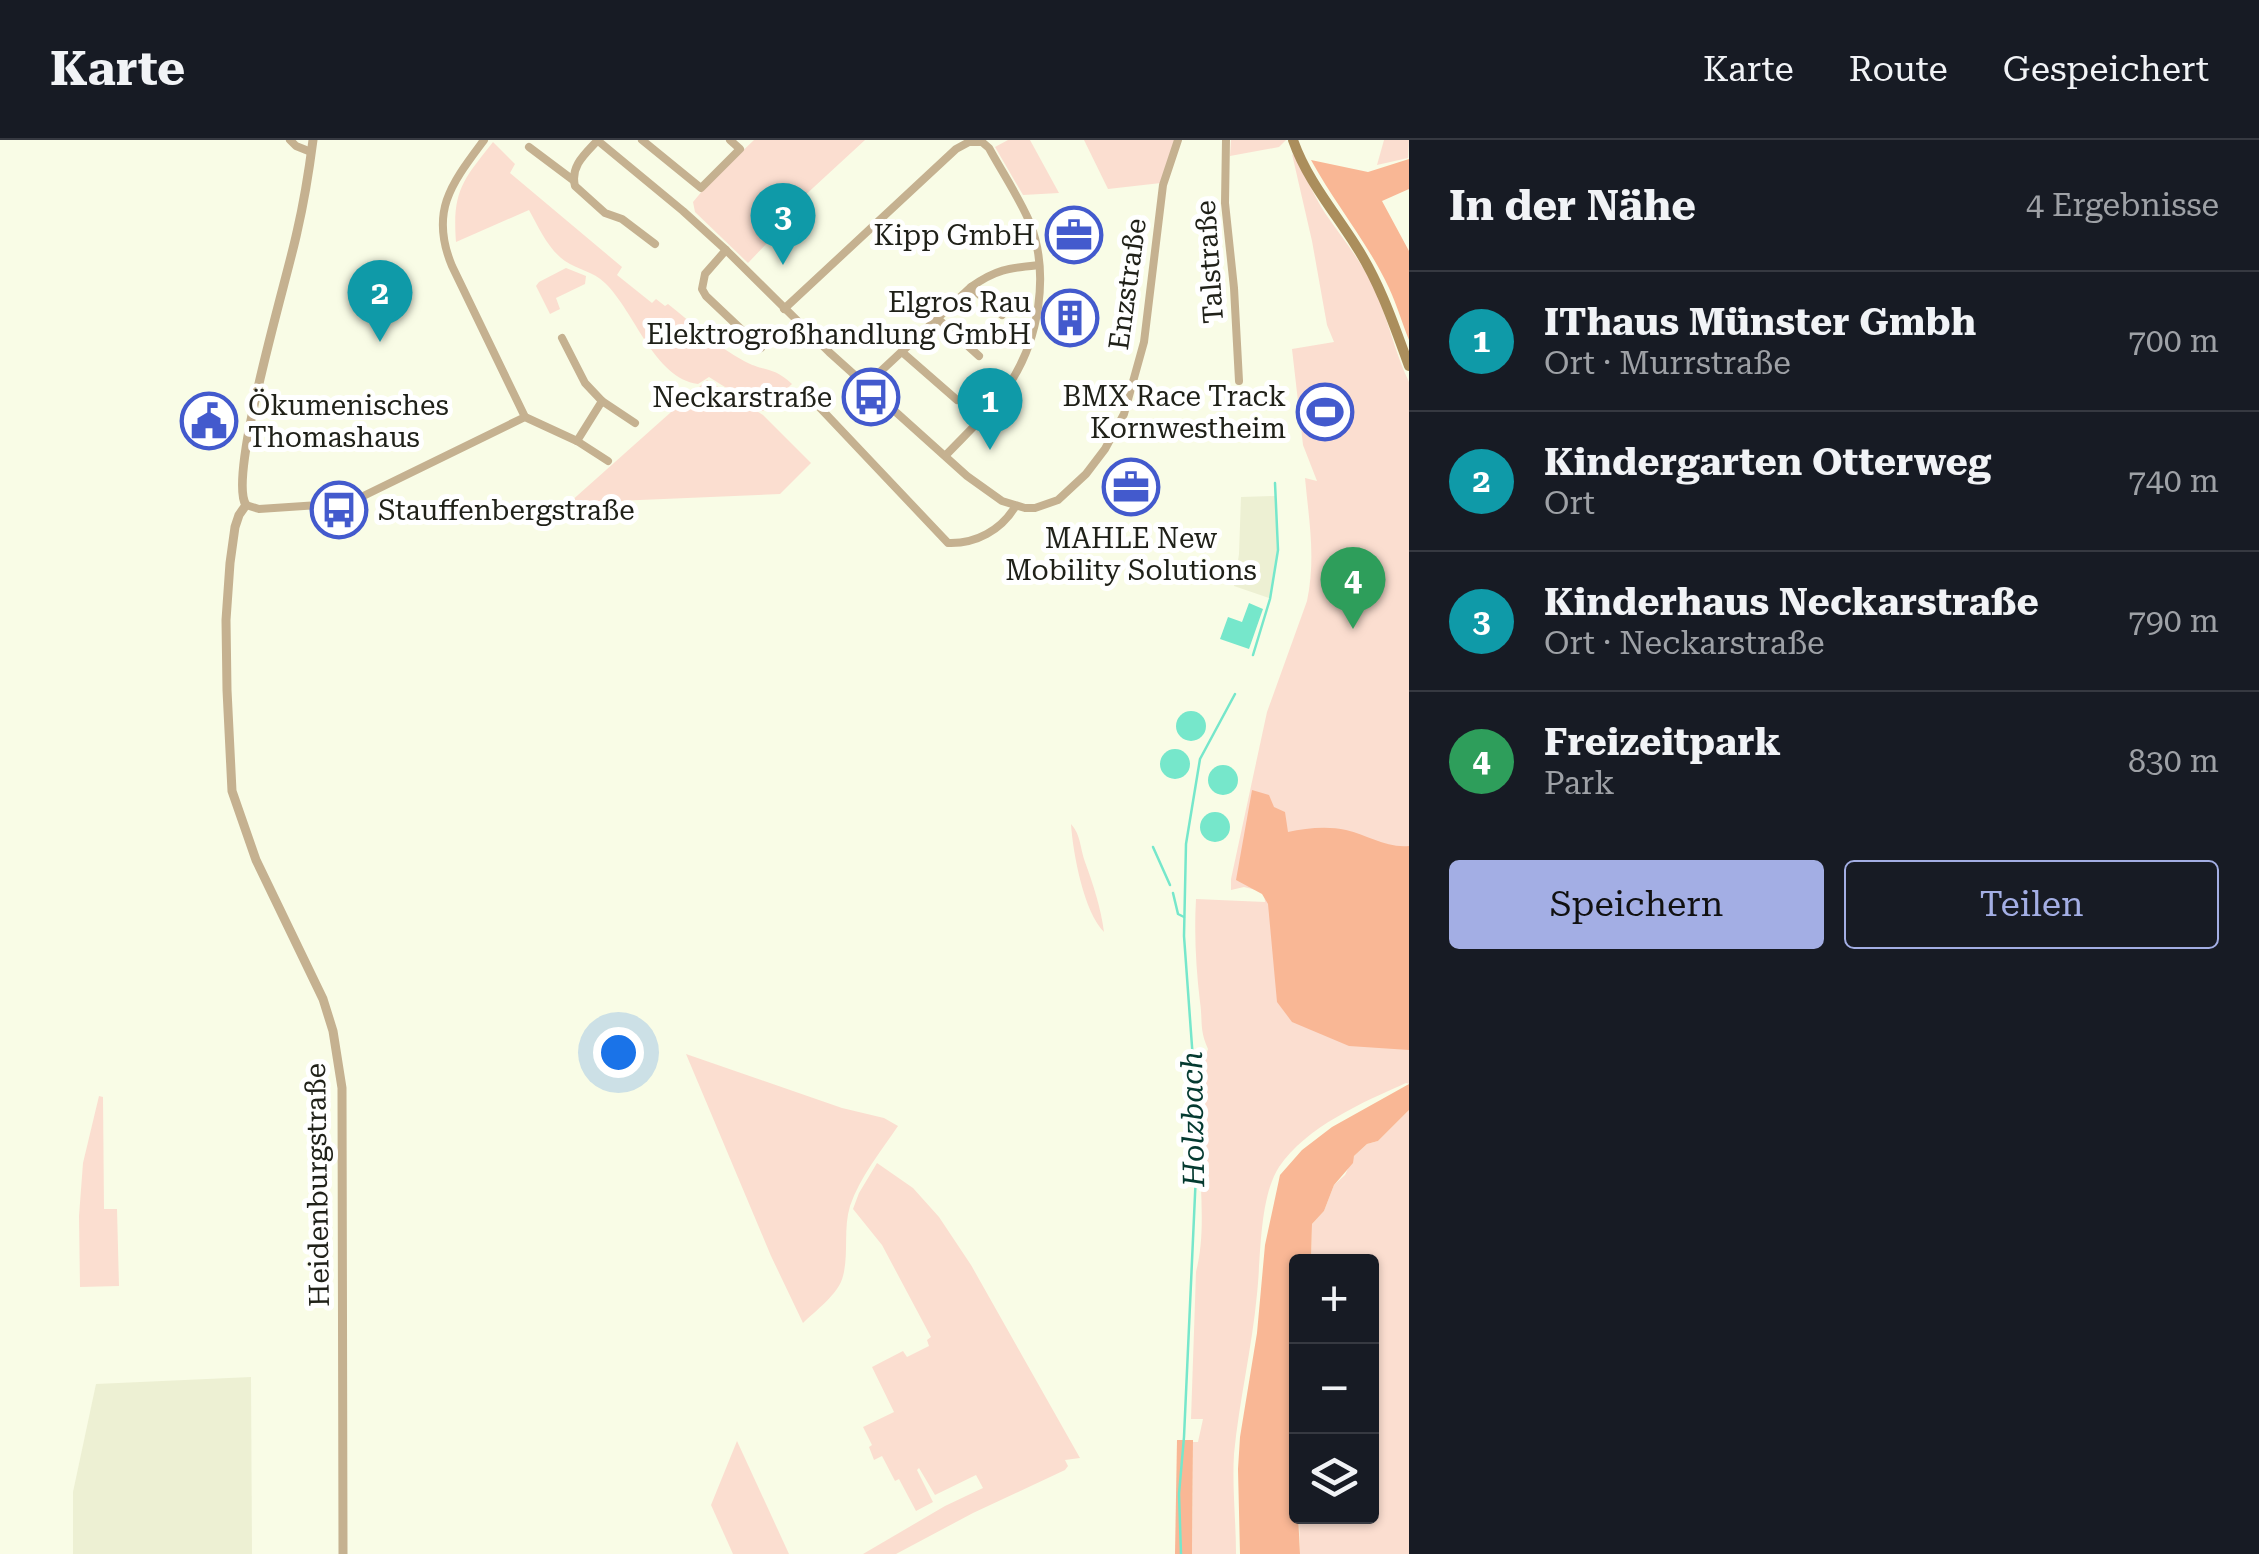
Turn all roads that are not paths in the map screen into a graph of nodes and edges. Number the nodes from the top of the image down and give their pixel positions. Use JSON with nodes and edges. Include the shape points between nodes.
{"nodes":[{"id":1,"x":290,"y":140,"type":"edge"},
{"id":2,"x":313,"y":140,"type":"edge"},
{"id":3,"x":484,"y":140,"type":"edge"},
{"id":4,"x":597,"y":140,"type":"edge"},
{"id":5,"x":642,"y":140,"type":"edge"},
{"id":6,"x":730,"y":140,"type":"edge"},
{"id":7,"x":1178,"y":140,"type":"edge"},
{"id":8,"x":1226,"y":140,"type":"edge"},
{"id":9,"x":1293,"y":140,"type":"edge"},
{"id":10,"x":982,"y":142,"type":"edge"},
{"id":11,"x":529,"y":148,"type":"dead end"},
{"id":12,"x":312,"y":152,"type":"junction"},
{"id":13,"x":573,"y":180,"type":"junction"},
{"id":14,"x":655,"y":244,"type":"dead end"},
{"id":15,"x":726,"y":250,"type":"junction"},
{"id":16,"x":1040,"y":265,"type":"junction"},
{"id":17,"x":971,"y":287,"type":"junction"},
{"id":18,"x":784,"y":309,"type":"junction"},
{"id":19,"x":1002,"y":315,"type":"dead end"},
{"id":20,"x":937,"y":318,"type":"junction"},
{"id":21,"x":562,"y":338,"type":"dead end"},
{"id":22,"x":761,"y":348,"type":"dead end"},
{"id":23,"x":902,"y":352,"type":"junction"},
{"id":24,"x":979,"y":356,"type":"dead end"},
{"id":25,"x":1409,"y":366,"type":"edge"},
{"id":26,"x":1239,"y":380,"type":"dead end"},
{"id":27,"x":866,"y":385,"type":"junction"},
{"id":28,"x":806,"y":393,"type":"dead end"},
{"id":29,"x":957,"y":400,"type":"dead end"},
{"id":30,"x":602,"y":402,"type":"junction"},
{"id":31,"x":525,"y":417,"type":"junction"},
{"id":32,"x":636,"y":423,"type":"dead end"},
{"id":33,"x":577,"y":440,"type":"junction"},
{"id":34,"x":946,"y":456,"type":"junction"},
{"id":35,"x":608,"y":461,"type":"dead end"},
{"id":36,"x":246,"y":505,"type":"junction"},
{"id":37,"x":1015,"y":507,"type":"junction"},
{"id":38,"x":343,"y":1554,"type":"edge"}],
"edges":[{"from":1,"to":12,"type":"street"},
{"from":2,"to":12,"type":"street","name":"Heidenburgstraße"},
{"from":3,"to":31,"type":"street","via":[[445,201],[445,246]]},
{"from":4,"to":13,"type":"street"},
{"from":4,"to":15,"type":"street"},
{"from":5,"to":6,"type":"street","via":[[700,188],[740,149]]},
{"from":7,"to":37,"type":"street","name":"Enzstraße","via":[[1164,185],[1144,342],[1124,414],[1106,449],[1058,500]]},
{"from":8,"to":26,"type":"street","name":"Talstraße"},
{"from":9,"to":25,"type":"main road","via":[[1376,282]]},
{"from":10,"to":16,"type":"street","via":[[1029,222]]},
{"from":10,"to":18,"type":"street","via":[[947,156]]},
{"from":11,"to":13,"type":"street"},
{"from":12,"to":36,"type":"street","name":"Heidenburgstraße","via":[[253,411],[242,487]]},
{"from":13,"to":14,"type":"street","via":[[605,213]]},
{"from":15,"to":18,"type":"street"},
{"from":15,"to":22,"type":"street","via":[[705,274],[702,289]]},
{"from":16,"to":17,"type":"street","via":[[1000,269]]},
{"from":16,"to":34,"type":"street","via":[[1020,364]]},
{"from":17,"to":19,"type":"street"},
{"from":17,"to":20,"type":"street"},
{"from":18,"to":27,"type":"street"},
{"from":20,"to":23,"type":"street"},
{"from":20,"to":24,"type":"street"},
{"from":21,"to":30,"type":"street","via":[[584,383]]},
{"from":23,"to":27,"type":"street"},
{"from":23,"to":29,"type":"street"},
{"from":27,"to":34,"type":"street"},
{"from":28,"to":37,"type":"street","name":"Enzstraße","via":[[948,543],[999,528]]},
{"from":30,"to":32,"type":"street"},
{"from":30,"to":33,"type":"street"},
{"from":31,"to":33,"type":"street"},
{"from":31,"to":36,"type":"street","via":[[349,503]]},
{"from":33,"to":35,"type":"street"},
{"from":34,"to":37,"type":"street"},
{"from":36,"to":38,"type":"street","name":"Heidenburgstraße","via":[[235,527],[226,620],[235,802],[323,999],[344,1108]]}]}
